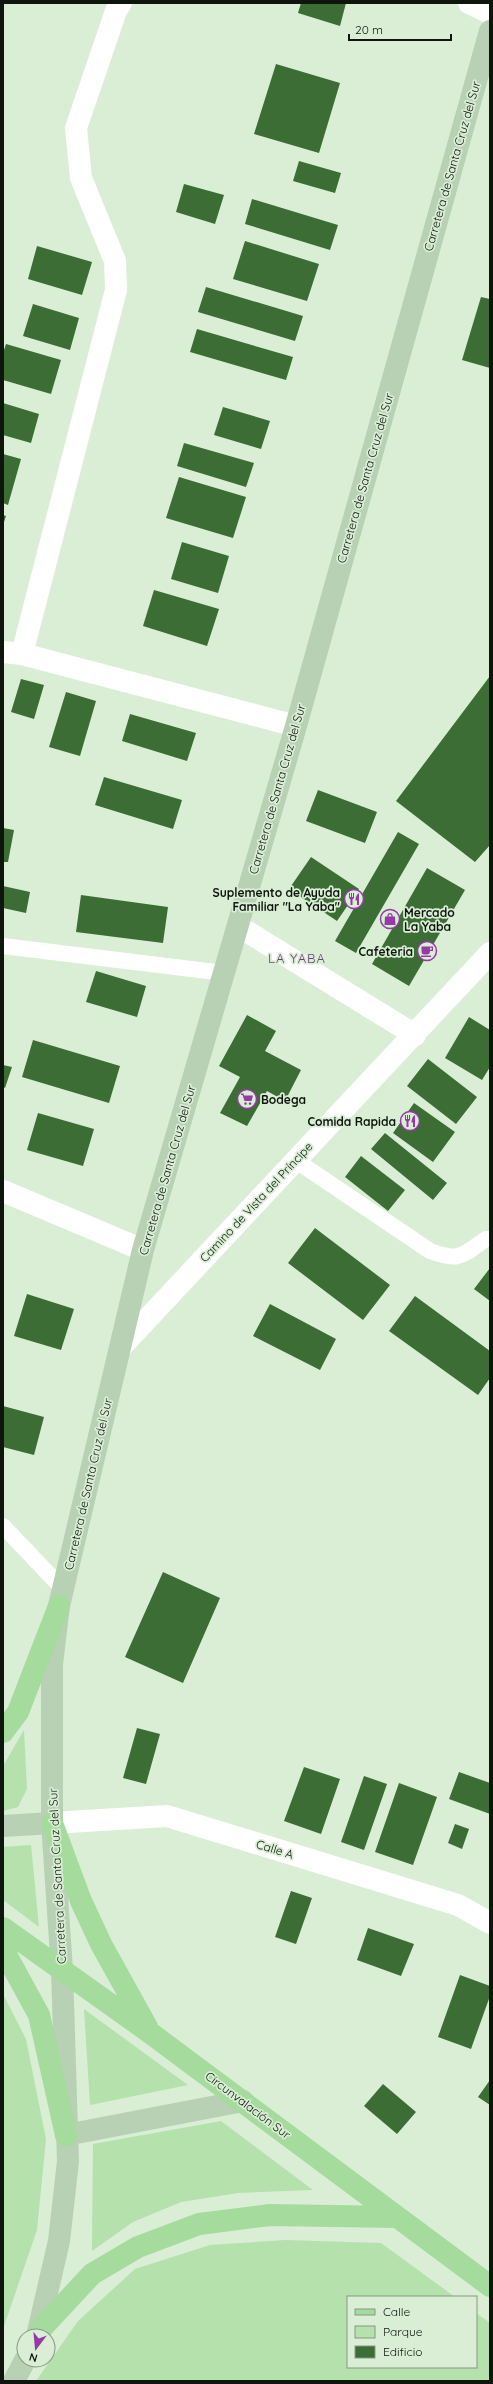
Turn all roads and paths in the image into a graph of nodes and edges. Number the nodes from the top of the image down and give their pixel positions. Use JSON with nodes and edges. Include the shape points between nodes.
{"nodes":[{"id":1,"x":121,"y":3,"type":"edge"},
{"id":2,"x":469,"y":3,"type":"edge"},
{"id":3,"x":490,"y":13,"type":"edge"},
{"id":4,"x":490,"y":31,"type":"edge"},
{"id":5,"x":12,"y":653,"type":"edge"},
{"id":6,"x":296,"y":726,"type":"junction"},
{"id":7,"x":238,"y":926,"type":"junction"},
{"id":8,"x":3,"y":946,"type":"edge"},
{"id":9,"x":490,"y":953,"type":"edge"},
{"id":10,"x":224,"y":973,"type":"junction"},
{"id":11,"x":415,"y":1035,"type":"junction"},
{"id":12,"x":295,"y":1160,"type":"junction"},
{"id":13,"x":3,"y":1191,"type":"edge"},
{"id":14,"x":490,"y":1238,"type":"edge"},
{"id":15,"x":143,"y":1250,"type":"junction"},
{"id":16,"x":121,"y":1347,"type":"junction"},
{"id":17,"x":3,"y":1526,"type":"edge"},
{"id":18,"x":61,"y":1597,"type":"junction"},
{"id":19,"x":3,"y":1732,"type":"edge"},
{"id":20,"x":52,"y":1823,"type":"junction"},
{"id":21,"x":3,"y":1826,"type":"edge"},
{"id":22,"x":490,"y":1923,"type":"edge"},
{"id":23,"x":3,"y":1928,"type":"edge"},
{"id":24,"x":3,"y":1949,"type":"edge"},
{"id":25,"x":62,"y":1970,"type":"junction"},
{"id":26,"x":149,"y":2032,"type":"junction"},
{"id":27,"x":243,"y":2101,"type":"junction"},
{"id":28,"x":66,"y":2135,"type":"junction"},
{"id":29,"x":395,"y":2217,"type":"junction"},
{"id":30,"x":490,"y":2286,"type":"edge"},
{"id":31,"x":39,"y":2328,"type":"edge"},
{"id":32,"x":43,"y":2328,"type":"edge"},
{"id":33,"x":21,"y":2368,"type":"edge"},
{"id":34,"x":14,"y":2381,"type":"edge"}],
"edges":[{"from":1,"to":5,"type":"street","via":[[76,128],[81,178],[115,261],[116,290]]},
{"from":2,"to":3,"type":"street"},
{"from":4,"to":6,"type":"main road","name":"Carretera de Santa Cruz del Sur"},
{"from":5,"to":6,"type":"street"},
{"from":6,"to":7,"type":"main road","name":"Carretera de Santa Cruz del Sur"},
{"from":7,"to":10,"type":"main road","name":"Carretera de Santa Cruz del Sur"},
{"from":7,"to":11,"type":"street"},
{"from":8,"to":10,"type":"lane"},
{"from":9,"to":11,"type":"street","name":"Camino de Vista del Príncipe"},
{"from":10,"to":15,"type":"main road","name":"Carretera de Santa Cruz del Sur"},
{"from":11,"to":12,"type":"street","name":"Camino de Vista del Príncipe"},
{"from":12,"to":14,"type":"lane","via":[[430,1250],[450,1258],[465,1253]]},
{"from":12,"to":16,"type":"street","name":"Camino de Vista del Príncipe"},
{"from":13,"to":15,"type":"street"},
{"from":15,"to":16,"type":"main road","name":"Carretera de Santa Cruz del Sur"},
{"from":16,"to":18,"type":"main road","name":"Carretera de Santa Cruz del Sur"},
{"from":17,"to":18,"type":"lane"},
{"from":18,"to":19,"type":"main road","via":[[18,1712]]},
{"from":18,"to":20,"type":"main road","name":"Carretera de Santa Cruz del Sur","via":[[52,1664]]},
{"from":20,"to":21,"type":"main road"},
{"from":20,"to":22,"type":"street","name":"Calle A","via":[[167,1816],[458,1905]]},
{"from":20,"to":25,"type":"main road","name":"Carretera de Santa Cruz del Sur"},
{"from":20,"to":26,"type":"main road","via":[[100,1944]]},
{"from":23,"to":25,"type":"main road","name":"Circunvalación Sur"},
{"from":24,"to":28,"type":"main road","via":[[39,2015]]},
{"from":25,"to":26,"type":"main road","name":"Circunvalación Sur"},
{"from":25,"to":28,"type":"main road","name":"Carretera de Santa Cruz del Sur"},
{"from":26,"to":27,"type":"main road","name":"Circunvalación Sur"},
{"from":27,"to":28,"type":"main road"},
{"from":27,"to":29,"type":"main road","name":"Circunvalación Sur"},
{"from":28,"to":31,"type":"main road","name":"Carretera de Santa Cruz del Sur","via":[[68,2161],[62,2219]]},
{"from":29,"to":30,"type":"main road","name":"Circunvalación Sur"},
{"from":29,"to":32,"type":"main road","via":[[270,2215],[199,2224],[138,2247],[92,2274]]},
{"from":33,"to":34,"type":"main road"}]}
